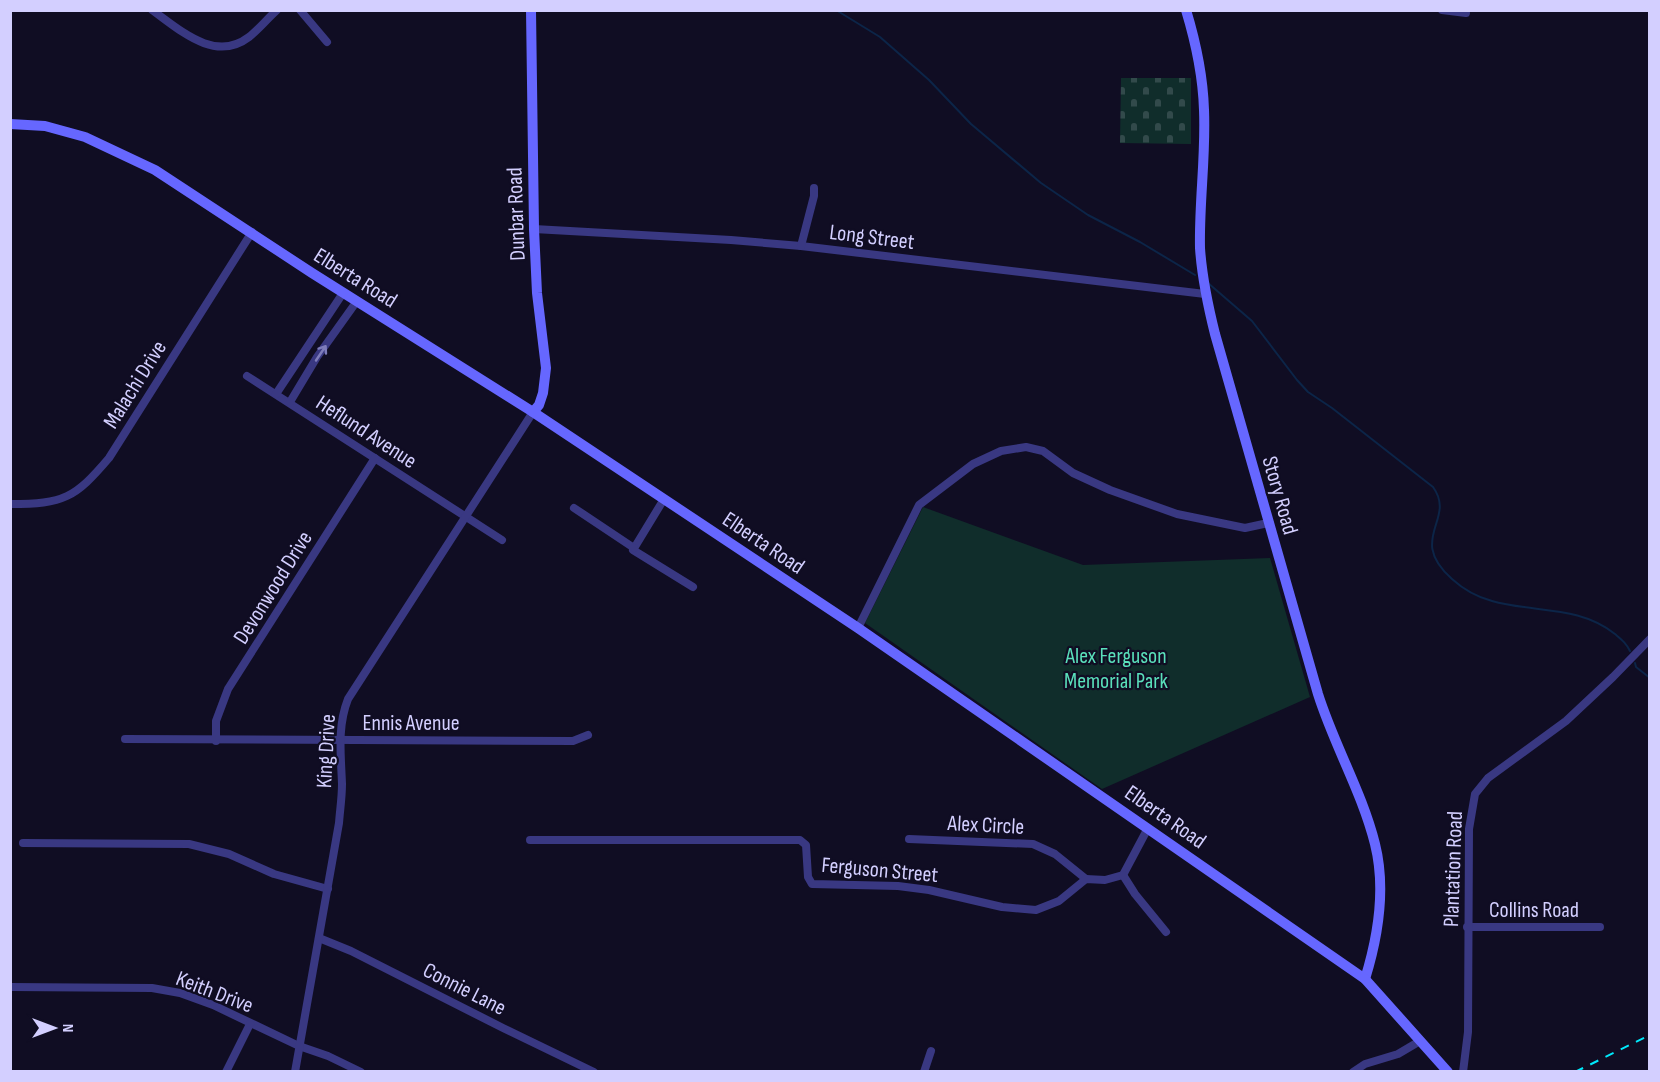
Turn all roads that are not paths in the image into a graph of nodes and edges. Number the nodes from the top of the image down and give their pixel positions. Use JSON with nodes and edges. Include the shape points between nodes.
{"nodes":[{"id":1,"x":152,"y":10,"type":"edge"},
{"id":2,"x":277,"y":10,"type":"edge"},
{"id":3,"x":300,"y":10,"type":"edge"},
{"id":4,"x":531,"y":10,"type":"edge"},
{"id":5,"x":1186,"y":10,"type":"edge"},
{"id":6,"x":1442,"y":10,"type":"edge"},
{"id":7,"x":1466,"y":13,"type":"dead end"},
{"id":8,"x":327,"y":42,"type":"dead end"},
{"id":9,"x":10,"y":124,"type":"edge"},
{"id":10,"x":814,"y":188,"type":"dead end"},
{"id":11,"x":534,"y":229,"type":"junction"},
{"id":12,"x":252,"y":232,"type":"junction"},
{"id":13,"x":801,"y":246,"type":"junction"},
{"id":14,"x":344,"y":293,"type":"junction"},
{"id":15,"x":1205,"y":294,"type":"junction"},
{"id":16,"x":357,"y":301,"type":"junction"},
{"id":17,"x":248,"y":376,"type":"dead end"},
{"id":18,"x":276,"y":394,"type":"junction"},
{"id":19,"x":290,"y":402,"type":"junction"},
{"id":20,"x":533,"y":412,"type":"junction"},
{"id":21,"x":375,"y":458,"type":"junction"},
{"id":22,"x":664,"y":499,"type":"junction"},
{"id":23,"x":10,"y":504,"type":"edge"},
{"id":24,"x":574,"y":508,"type":"dead end"},
{"id":25,"x":467,"y":516,"type":"junction"},
{"id":26,"x":1268,"y":523,"type":"junction"},
{"id":27,"x":502,"y":540,"type":"dead end"},
{"id":28,"x":634,"y":548,"type":"junction"},
{"id":29,"x":693,"y":587,"type":"dead end"},
{"id":30,"x":858,"y":628,"type":"junction"},
{"id":31,"x":1650,"y":639,"type":"edge"},
{"id":32,"x":588,"y":735,"type":"dead end"},
{"id":33,"x":125,"y":739,"type":"dead end"},
{"id":34,"x":340,"y":740,"type":"junction"},
{"id":35,"x":216,"y":741,"type":"junction"},
{"id":36,"x":1148,"y":828,"type":"junction"},
{"id":37,"x":909,"y":839,"type":"dead end"},
{"id":38,"x":530,"y":840,"type":"dead end"},
{"id":39,"x":23,"y":843,"type":"dead end"},
{"id":40,"x":1123,"y":875,"type":"junction"},
{"id":41,"x":1086,"y":879,"type":"junction"},
{"id":42,"x":328,"y":889,"type":"junction"},
{"id":43,"x":1467,"y":927,"type":"junction"},
{"id":44,"x":1600,"y":927,"type":"dead end"},
{"id":45,"x":1166,"y":932,"type":"dead end"},
{"id":46,"x":319,"y":938,"type":"junction"},
{"id":47,"x":1365,"y":979,"type":"junction"},
{"id":48,"x":10,"y":987,"type":"edge"},
{"id":49,"x":250,"y":1024,"type":"junction"},
{"id":50,"x":1420,"y":1041,"type":"junction"},
{"id":51,"x":299,"y":1046,"type":"junction"},
{"id":52,"x":931,"y":1051,"type":"dead end"},
{"id":53,"x":226,"y":1071,"type":"edge"},
{"id":54,"x":295,"y":1071,"type":"edge"},
{"id":55,"x":361,"y":1071,"type":"edge"},
{"id":56,"x":594,"y":1071,"type":"edge"},
{"id":57,"x":924,"y":1071,"type":"edge"},
{"id":58,"x":1353,"y":1071,"type":"edge"},
{"id":59,"x":1448,"y":1071,"type":"edge"},
{"id":60,"x":1463,"y":1071,"type":"edge"}],
"edges":[{"from":1,"to":2,"type":"street","via":[[190,37],[218,47],[248,38]]},
{"from":3,"to":8,"type":"street"},
{"from":4,"to":11,"type":"street","name":"Dunbar Road"},
{"from":5,"to":15,"type":"street","name":"Story Road","via":[[1196,42],[1204,100],[1200,229]]},
{"from":6,"to":7,"type":"street"},
{"from":9,"to":12,"type":"street","name":"Elberta Road","via":[[45,126],[100,143],[155,170]]},
{"from":10,"to":13,"type":"street"},
{"from":11,"to":13,"type":"street","name":"Long Street"},
{"from":11,"to":20,"type":"street","name":"Dunbar Road","via":[[546,368],[543,393]]},
{"from":12,"to":14,"type":"street","name":"Elberta Road"},
{"from":12,"to":23,"type":"street","name":"Malachi Drive","via":[[109,458],[86,484],[61,500]]},
{"from":13,"to":15,"type":"street","name":"Long Street"},
{"from":14,"to":16,"type":"street","name":"Elberta Road"},
{"from":14,"to":18,"type":"street"},
{"from":15,"to":26,"type":"street","name":"Story Road"},
{"from":19,"to":16,"type":"street","name":"Heflund Avenue","one_way":true},
{"from":16,"to":20,"type":"street","name":"Elberta Road"},
{"from":17,"to":18,"type":"street"},
{"from":18,"to":19,"type":"street"},
{"from":19,"to":21,"type":"street","name":"Heflund Avenue"},
{"from":20,"to":22,"type":"street","name":"Elberta Road"},
{"from":20,"to":25,"type":"street","name":"King Drive"},
{"from":21,"to":25,"type":"street","name":"Heflund Avenue"},
{"from":21,"to":35,"type":"street","name":"Devonwood Drive","via":[[228,689],[216,720]]},
{"from":22,"to":28,"type":"street"},
{"from":22,"to":30,"type":"street","name":"Elberta Road"},
{"from":24,"to":28,"type":"street"},
{"from":25,"to":27,"type":"street","name":"Heflund Avenue"},
{"from":25,"to":34,"type":"street","name":"King Drive","via":[[348,699],[340,724]]},
{"from":26,"to":30,"type":"street","via":[[1245,528],[1177,514],[1073,473],[1044,451],[1026,447],[1001,451],[973,464],[919,505]]},
{"from":26,"to":47,"type":"street","name":"Story Road","via":[[1329,730],[1376,845],[1380,896],[1375,946]]},
{"from":28,"to":29,"type":"street"},
{"from":30,"to":36,"type":"street","name":"Elberta Road"},
{"from":31,"to":43,"type":"street","name":"Plantation Road","via":[[1566,721],[1488,778],[1475,794],[1469,829]]},
{"from":32,"to":34,"type":"street","name":"Ennis Avenue","via":[[573,741]]},
{"from":33,"to":35,"type":"street","name":"Ennis Avenue"},
{"from":34,"to":35,"type":"street","name":"Ennis Avenue"},
{"from":34,"to":42,"type":"street","name":"King Drive","via":[[342,787]]},
{"from":36,"to":40,"type":"street"},
{"from":36,"to":47,"type":"street","name":"Elberta Road"},
{"from":37,"to":41,"type":"street","name":"Alex Circle","via":[[1033,844],[1055,854]]},
{"from":38,"to":41,"type":"street","name":"Ferguson Street","via":[[800,840],[806,845],[812,884],[898,886],[1019,910],[1049,907]]},
{"from":39,"to":42,"type":"street","via":[[189,844]]},
{"from":40,"to":41,"type":"street","via":[[1105,880]]},
{"from":40,"to":45,"type":"street"},
{"from":42,"to":46,"type":"street","name":"King Drive"},
{"from":43,"to":44,"type":"street","name":"Collins Road"},
{"from":43,"to":60,"type":"street","name":"Plantation Road","via":[[1468,1032]]},
{"from":46,"to":51,"type":"street","name":"King Drive"},
{"from":46,"to":56,"type":"street","name":"Connie Lane"},
{"from":47,"to":50,"type":"street","name":"Elberta Road"},
{"from":48,"to":49,"type":"street","name":"Keith Drive","via":[[152,988],[213,1005]]},
{"from":49,"to":51,"type":"street","name":"Keith Drive"},
{"from":49,"to":53,"type":"street"},
{"from":50,"to":58,"type":"street"},
{"from":50,"to":59,"type":"street","name":"Elberta Road"},
{"from":51,"to":54,"type":"street","name":"King Drive"},
{"from":51,"to":55,"type":"street","name":"Keith Drive"},
{"from":52,"to":57,"type":"street"}]}
